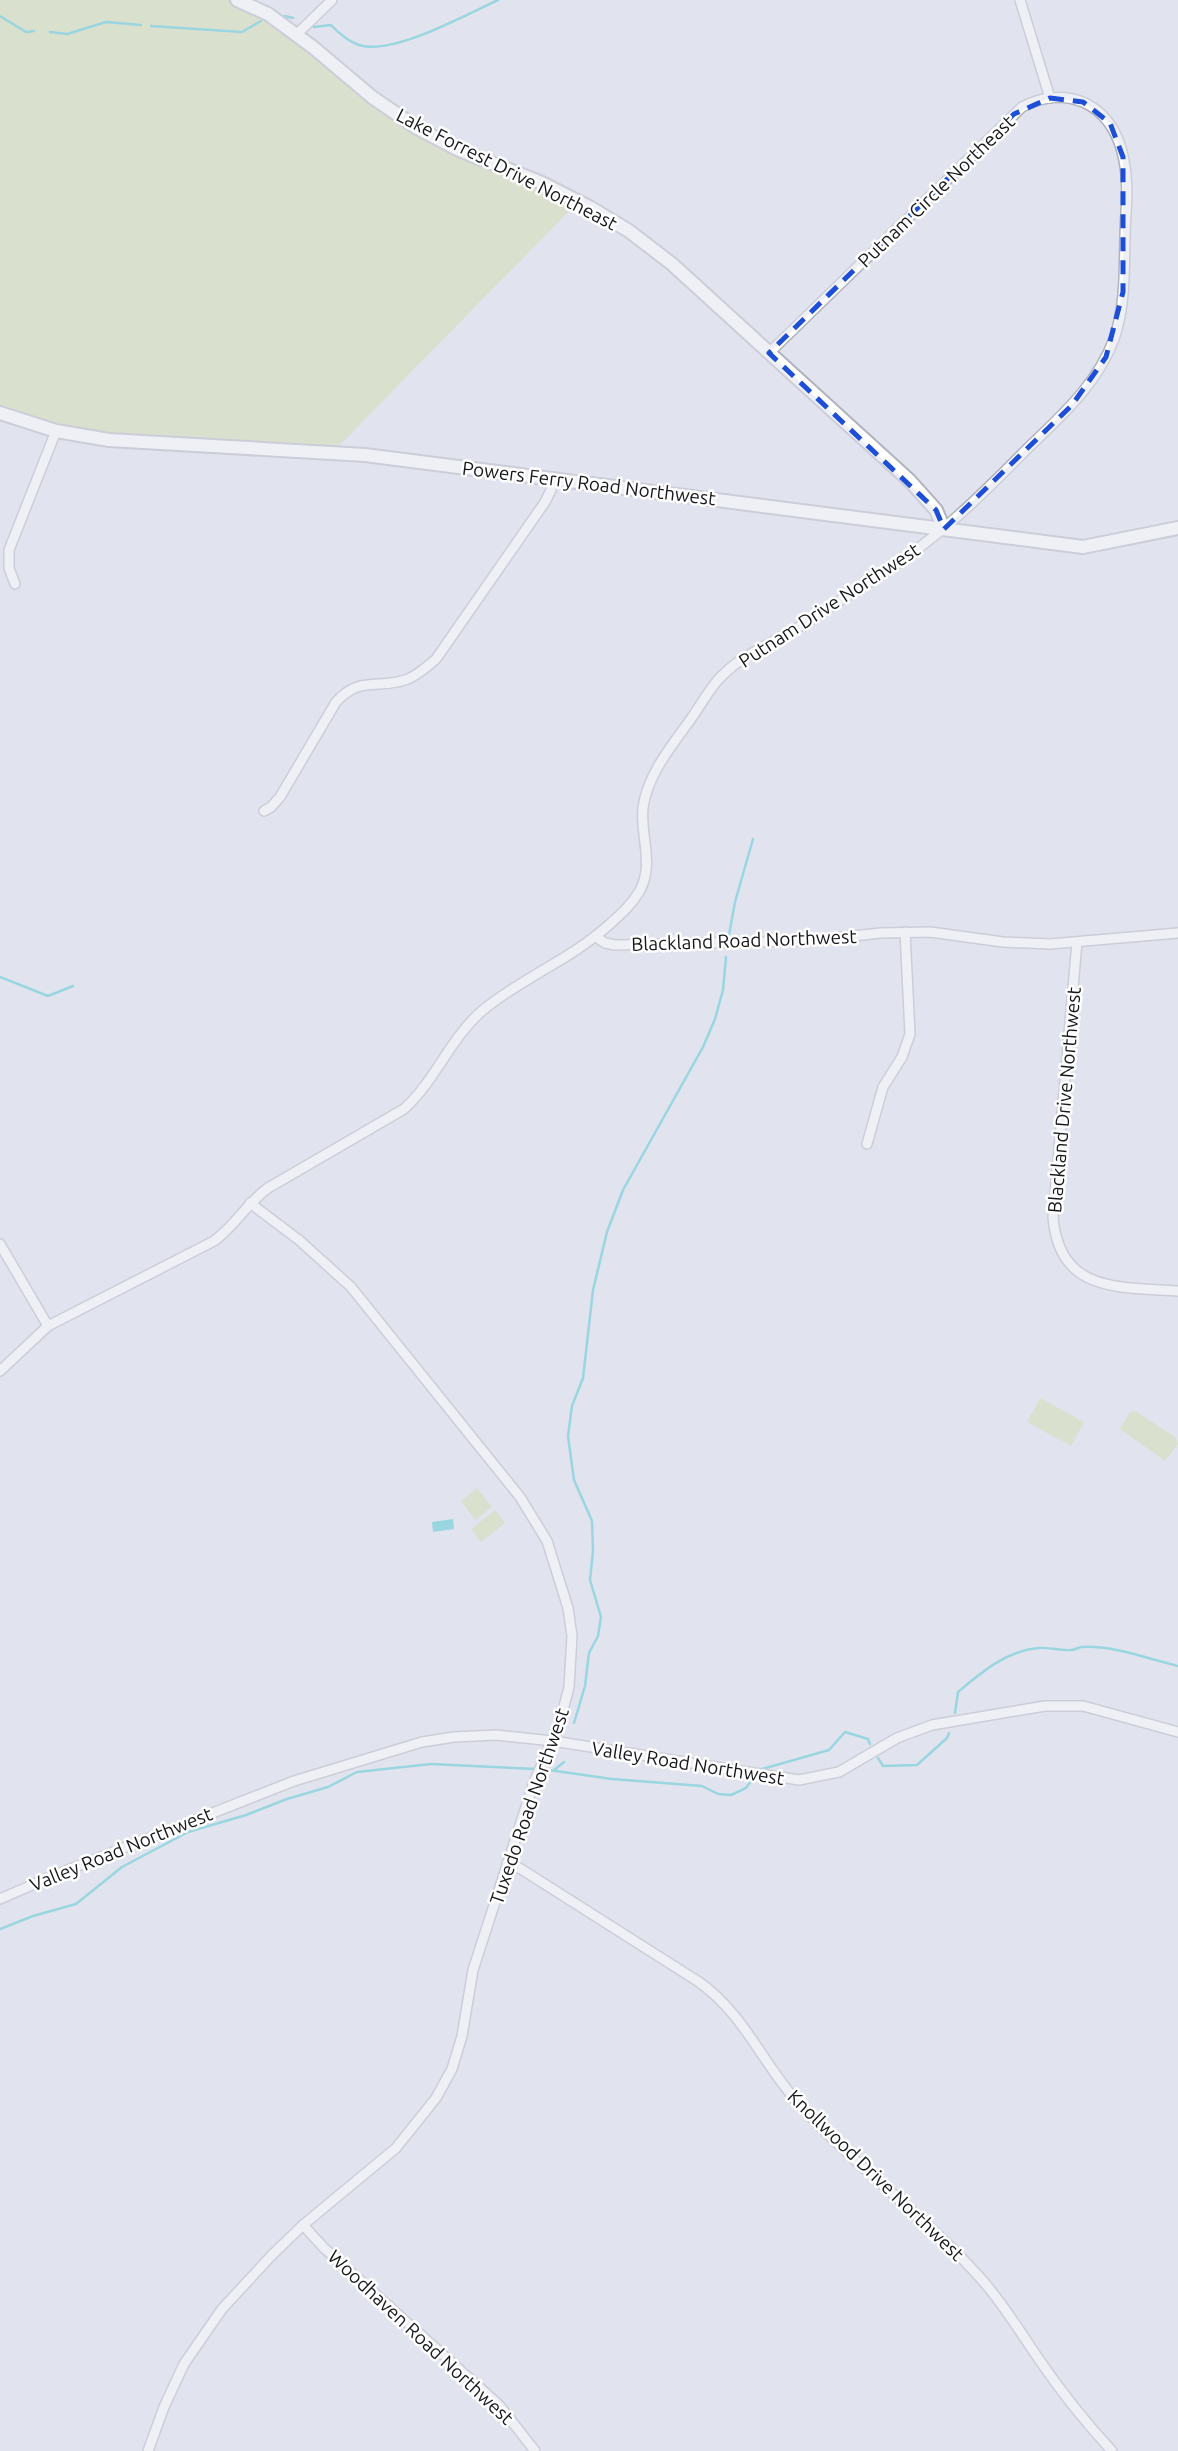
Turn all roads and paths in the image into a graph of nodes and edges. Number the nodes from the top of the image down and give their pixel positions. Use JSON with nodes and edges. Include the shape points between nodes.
{"nodes":[{"id":1,"x":237,"y":0,"type":"edge"},
{"id":2,"x":332,"y":0,"type":"edge"},
{"id":3,"x":1020,"y":0,"type":"edge"},
{"id":4,"x":296,"y":34,"type":"junction"},
{"id":5,"x":1050,"y":98,"type":"junction"},
{"id":6,"x":769,"y":353,"type":"junction"},
{"id":7,"x":0,"y":413,"type":"edge"},
{"id":8,"x":56,"y":431,"type":"junction"},
{"id":9,"x":552,"y":477,"type":"junction"},
{"id":10,"x":1178,"y":528,"type":"edge"},
{"id":11,"x":944,"y":529,"type":"junction"},
{"id":12,"x":15,"y":584,"type":"dead end"},
{"id":13,"x":264,"y":811,"type":"dead end"},
{"id":14,"x":905,"y":932,"type":"junction"},
{"id":15,"x":1178,"y":933,"type":"edge"},
{"id":16,"x":596,"y":937,"type":"junction"},
{"id":17,"x":1077,"y":942,"type":"junction"},
{"id":18,"x":867,"y":1144,"type":"dead end"},
{"id":19,"x":250,"y":1203,"type":"junction"},
{"id":20,"x":0,"y":1244,"type":"edge"},
{"id":21,"x":1178,"y":1291,"type":"edge"},
{"id":22,"x":48,"y":1325,"type":"junction"},
{"id":23,"x":0,"y":1371,"type":"edge"},
{"id":24,"x":1178,"y":1732,"type":"edge"},
{"id":25,"x":553,"y":1741,"type":"junction"},
{"id":26,"x":507,"y":1863,"type":"junction"},
{"id":27,"x":0,"y":1899,"type":"edge"},
{"id":28,"x":303,"y":2225,"type":"junction"},
{"id":29,"x":148,"y":2451,"type":"edge"},
{"id":30,"x":535,"y":2451,"type":"edge"},
{"id":31,"x":1112,"y":2451,"type":"edge"}],
"edges":[{"from":1,"to":4,"type":"street","name":"Lake Forrest Drive Northeast"},
{"from":2,"to":4,"type":"street"},
{"from":3,"to":5,"type":"street"},
{"from":4,"to":6,"type":"street","name":"Lake Forrest Drive Northeast","via":[[417,128],[542,183],[629,231],[673,264]]},
{"from":5,"to":6,"type":"street","name":"Putnam Circle Northeast","via":[[1014,114]]},
{"from":5,"to":11,"type":"street","via":[[1073,99],[1094,108],[1110,123],[1121,145],[1127,205],[1119,321],[1106,357],[1084,392]]},
{"from":6,"to":11,"type":"street","name":"Lake Forrest Drive Northeast","via":[[910,481],[936,510]]},
{"from":7,"to":8,"type":"street","name":"Powers Ferry Road Northwest"},
{"from":8,"to":9,"type":"street","name":"Powers Ferry Road Northwest","via":[[109,440],[365,455]]},
{"from":8,"to":12,"type":"street","via":[[9,550]]},
{"from":9,"to":11,"type":"street","name":"Powers Ferry Road Northwest"},
{"from":9,"to":13,"type":"street","via":[[545,502],[436,659],[407,679],[362,684],[345,692],[280,797]]},
{"from":10,"to":11,"type":"street","name":"Powers Ferry Road Northwest","via":[[1083,547]]},
{"from":11,"to":16,"type":"street","name":"Putnam Drive Northwest","via":[[859,589],[741,660],[716,682],[648,789],[642,817],[647,867],[641,889]]},
{"from":14,"to":16,"type":"street","name":"Blackland Road Northwest","via":[[805,941],[615,945]]},
{"from":14,"to":17,"type":"street","name":"Blackland Road Northwest","via":[[1025,944]]},
{"from":14,"to":18,"type":"street","via":[[910,1034],[883,1087]]},
{"from":15,"to":17,"type":"street","name":"Blackland Road Northwest"},
{"from":16,"to":19,"type":"street","via":[[479,1013],[404,1109]]},
{"from":17,"to":21,"type":"street","name":"Blackland Drive Northwest","via":[[1054,1234],[1067,1262],[1090,1280],[1115,1287]]},
{"from":19,"to":22,"type":"street","via":[[214,1241]]},
{"from":19,"to":25,"type":"street","name":"Tuxedo Road Northwest","via":[[351,1287],[537,1520],[557,1566],[572,1636],[569,1687]]},
{"from":20,"to":22,"type":"street"},
{"from":22,"to":23,"type":"street"},
{"from":24,"to":25,"type":"street","name":"Valley Road Northwest","via":[[1083,1706],[1045,1706],[932,1725],[897,1738],[839,1772],[799,1780]]},
{"from":25,"to":26,"type":"street","name":"Tuxedo Road Northwest"},
{"from":25,"to":27,"type":"street","name":"Valley Road Northwest","via":[[496,1735],[454,1737],[358,1760],[232,1805]]},
{"from":26,"to":28,"type":"street","name":"Tuxedo Road Northwest","via":[[473,1970],[458,2052],[444,2085],[396,2148]]},
{"from":26,"to":31,"type":"street","name":"Knollwood Drive Northwest","via":[[699,1982],[725,2003],[798,2104],[984,2282],[1066,2398]]},
{"from":28,"to":29,"type":"street","name":"Tuxedo Road Northwest","via":[[201,2336],[173,2385]]},
{"from":28,"to":30,"type":"street","name":"Woodhaven Road Northwest","via":[[499,2405]]}]}
